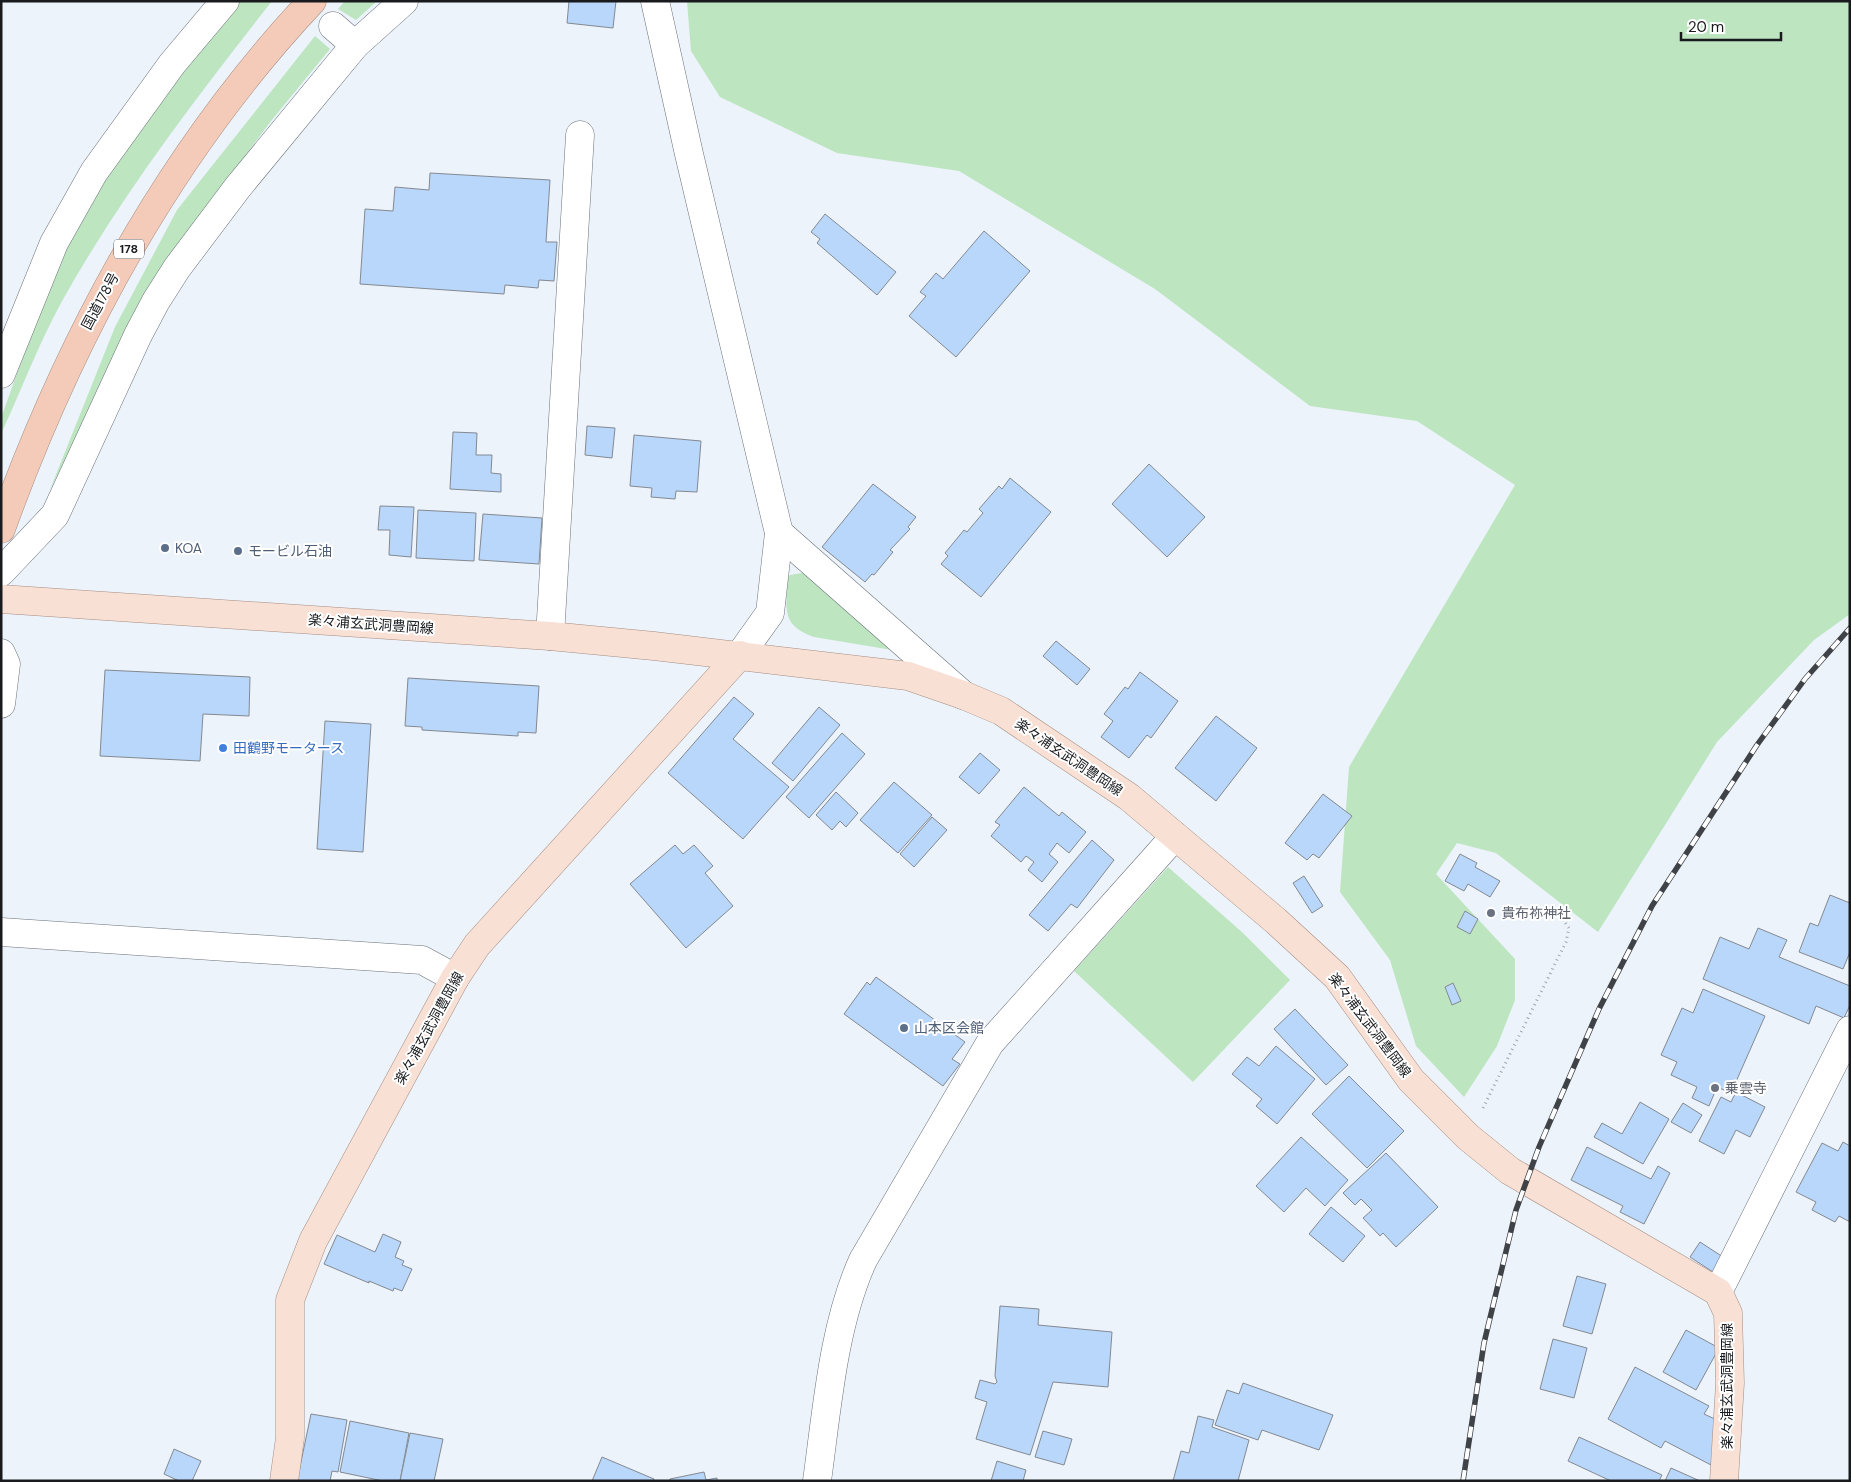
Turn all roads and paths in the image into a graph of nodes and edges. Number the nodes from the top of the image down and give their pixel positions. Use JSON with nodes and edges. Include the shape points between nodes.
{"nodes":[{"id":1,"x":225,"y":1,"type":"edge"},
{"id":2,"x":312,"y":1,"type":"edge"},
{"id":3,"x":404,"y":1,"type":"edge"},
{"id":4,"x":655,"y":1,"type":"edge"},
{"id":5,"x":333,"y":26,"type":"dead end"},
{"id":6,"x":355,"y":45,"type":"junction"},
{"id":7,"x":580,"y":135,"type":"dead end"},
{"id":8,"x":1,"y":374,"type":"edge"},
{"id":9,"x":1,"y":529,"type":"edge"},
{"id":10,"x":779,"y":533,"type":"junction"},
{"id":11,"x":1,"y":572,"type":"edge"},
{"id":12,"x":1,"y":599,"type":"edge"},
{"id":13,"x":550,"y":636,"type":"junction"},
{"id":14,"x":1,"y":653,"type":"edge"},
{"id":15,"x":740,"y":655,"type":"junction"},
{"id":16,"x":963,"y":695,"type":"junction"},
{"id":17,"x":1,"y":704,"type":"edge"},
{"id":18,"x":1175,"y":836,"type":"junction"},
{"id":19,"x":1544,"y":909,"type":"dead end"},
{"id":20,"x":1,"y":932,"type":"edge"},
{"id":21,"x":454,"y":978,"type":"junction"},
{"id":22,"x":1850,"y":1030,"type":"edge"},
{"id":23,"x":1468,"y":1137,"type":"junction"},
{"id":24,"x":1718,"y":1292,"type":"junction"},
{"id":25,"x":284,"y":1481,"type":"edge"},
{"id":26,"x":818,"y":1481,"type":"edge"},
{"id":27,"x":1724,"y":1481,"type":"edge"}],
"edges":[{"from":1,"to":8,"type":"street","via":[[172,64],[94,172],[54,243]]},
{"from":2,"to":9,"type":"highway","name":"国道178号","number":"178","via":[[227,102],[147,216],[80,338]]},
{"from":3,"to":6,"type":"street"},
{"from":4,"to":10,"type":"street"},
{"from":5,"to":6,"type":"street"},
{"from":6,"to":11,"type":"street","via":[[238,187],[177,268],[138,335],[55,515]]},
{"from":7,"to":13,"type":"street"},
{"from":10,"to":15,"type":"street","via":[[770,613]]},
{"from":10,"to":16,"type":"street"},
{"from":12,"to":13,"type":"main road","name":"楽々浦玄武洞豊岡線"},
{"from":13,"to":15,"type":"main road","name":"楽々浦玄武洞豊岡線"},
{"from":14,"to":17,"type":"street","via":[[6,664]]},
{"from":15,"to":16,"type":"main road","name":"楽々浦玄武洞豊岡線","via":[[908,676]]},
{"from":15,"to":21,"type":"main road","name":"楽々浦玄武洞豊岡線","via":[[483,937]]},
{"from":16,"to":18,"type":"main road","name":"楽々浦玄武洞豊岡線","via":[[1001,711],[1129,797]]},
{"from":18,"to":23,"type":"main road","name":"楽々浦玄武洞豊岡線","via":[[1337,977],[1411,1080]]},
{"from":18,"to":26,"type":"street","via":[[990,1043],[863,1260],[851,1288],[831,1383]]},
{"from":19,"to":23,"type":"path","via":[[1562,918],[1569,928],[1566,942]]},
{"from":20,"to":21,"type":"street","via":[[422,960]]},
{"from":21,"to":25,"type":"main road","name":"楽々浦玄武洞豊岡線","via":[[313,1241],[290,1300],[290,1438]]},
{"from":22,"to":24,"type":"street"},
{"from":23,"to":24,"type":"main road","name":"楽々浦玄武洞豊岡線","via":[[1510,1171]]},
{"from":24,"to":27,"type":"main road","name":"楽々浦玄武洞豊岡線","via":[[1728,1314],[1730,1383]]}]}
